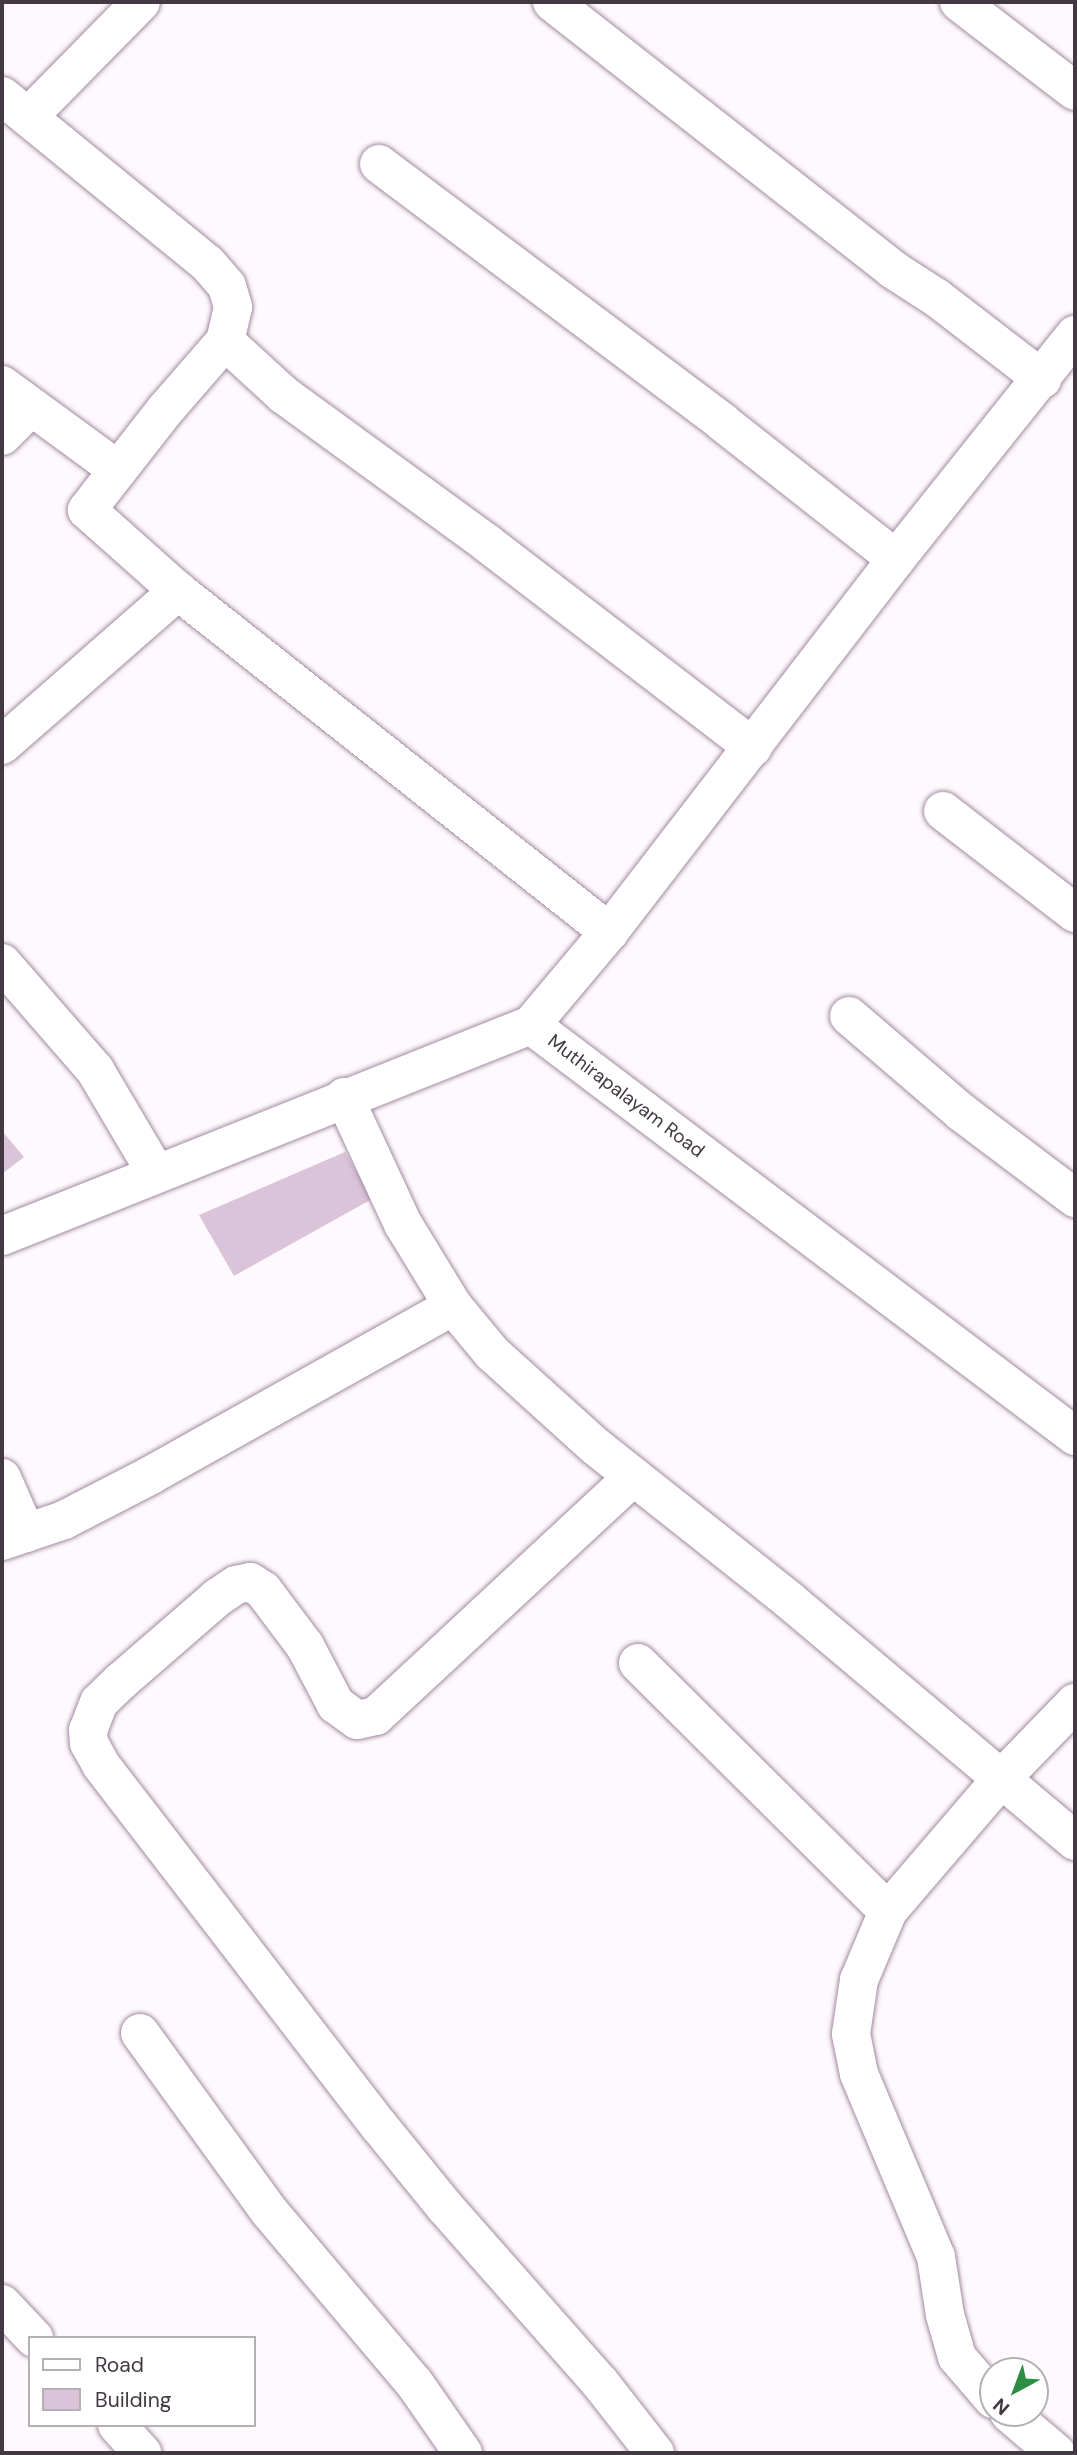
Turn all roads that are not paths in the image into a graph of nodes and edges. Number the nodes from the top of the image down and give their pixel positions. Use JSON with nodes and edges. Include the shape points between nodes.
{"nodes":[{"id":1,"x":141,"y":2,"type":"edge"},
{"id":2,"x":552,"y":2,"type":"edge"},
{"id":3,"x":958,"y":2,"type":"edge"},
{"id":4,"x":1075,"y":91,"type":"edge"},
{"id":5,"x":15,"y":107,"type":"edge"},
{"id":6,"x":379,"y":164,"type":"dead end"},
{"id":7,"x":1075,"y":335,"type":"edge"},
{"id":8,"x":225,"y":341,"type":"junction"},
{"id":9,"x":1042,"y":379,"type":"junction"},
{"id":10,"x":16,"y":396,"type":"edge"},
{"id":11,"x":2,"y":436,"type":"edge"},
{"id":12,"x":118,"y":470,"type":"junction"},
{"id":13,"x":896,"y":559,"type":"junction"},
{"id":14,"x":177,"y":591,"type":"junction"},
{"id":15,"x":2,"y":745,"type":"edge"},
{"id":16,"x":753,"y":747,"type":"junction"},
{"id":17,"x":943,"y":811,"type":"dead end"},
{"id":18,"x":1075,"y":913,"type":"edge"},
{"id":19,"x":609,"y":932,"type":"junction"},
{"id":20,"x":2,"y":963,"type":"edge"},
{"id":21,"x":849,"y":1016,"type":"dead end"},
{"id":22,"x":531,"y":1025,"type":"junction"},
{"id":23,"x":344,"y":1097,"type":"junction"},
{"id":24,"x":156,"y":1173,"type":"junction"},
{"id":25,"x":1075,"y":1198,"type":"edge"},
{"id":26,"x":2,"y":1236,"type":"edge"},
{"id":27,"x":453,"y":1306,"type":"junction"},
{"id":28,"x":1075,"y":1436,"type":"edge"},
{"id":29,"x":633,"y":1477,"type":"junction"},
{"id":30,"x":2,"y":1478,"type":"edge"},
{"id":31,"x":14,"y":1537,"type":"edge"},
{"id":32,"x":638,"y":1663,"type":"dead end"},
{"id":33,"x":1075,"y":1703,"type":"edge"},
{"id":34,"x":1002,"y":1779,"type":"junction"},
{"id":35,"x":1075,"y":1841,"type":"edge"},
{"id":36,"x":888,"y":1911,"type":"junction"},
{"id":37,"x":140,"y":2033,"type":"dead end"},
{"id":38,"x":2,"y":2304,"type":"edge"},
{"id":39,"x":32,"y":2336,"type":"edge"},
{"id":40,"x":979,"y":2383,"type":"edge"},
{"id":41,"x":119,"y":2427,"type":"edge"},
{"id":42,"x":1025,"y":2427,"type":"edge"},
{"id":43,"x":142,"y":2453,"type":"edge"},
{"id":44,"x":463,"y":2453,"type":"edge"},
{"id":45,"x":655,"y":2453,"type":"edge"},
{"id":46,"x":1056,"y":2453,"type":"edge"}],
"edges":[{"from":1,"to":5,"type":"street"},
{"from":2,"to":9,"type":"street","via":[[892,269]]},
{"from":3,"to":4,"type":"street"},
{"from":5,"to":8,"type":"street","via":[[207,263],[228,286],[233,307]]},
{"from":6,"to":13,"type":"street"},
{"from":7,"to":9,"type":"street"},
{"from":8,"to":12,"type":"street"},
{"from":8,"to":16,"type":"street","via":[[284,395]]},
{"from":9,"to":13,"type":"street"},
{"from":10,"to":11,"type":"street"},
{"from":10,"to":12,"type":"street"},
{"from":12,"to":14,"type":"street","via":[[87,510]]},
{"from":13,"to":16,"type":"street"},
{"from":14,"to":15,"type":"street"},
{"from":14,"to":19,"type":"street"},
{"from":16,"to":19,"type":"street"},
{"from":17,"to":18,"type":"street"},
{"from":19,"to":22,"type":"street"},
{"from":20,"to":24,"type":"street","via":[[95,1070]]},
{"from":21,"to":25,"type":"street","via":[[961,1112]]},
{"from":22,"to":23,"type":"street","name":"Muthirapalayam Road"},
{"from":22,"to":28,"type":"street","name":"Muthirapalayam Road"},
{"from":23,"to":24,"type":"street","name":"Muthirapalayam Road"},
{"from":23,"to":27,"type":"street","via":[[403,1224]]},
{"from":24,"to":26,"type":"street","name":"Muthirapalayam Road"},
{"from":27,"to":29,"type":"street","via":[[492,1353]]},
{"from":27,"to":31,"type":"street","via":[[151,1475],[64,1520]]},
{"from":29,"to":34,"type":"street","via":[[789,1600]]},
{"from":29,"to":45,"type":"street","via":[[376,1716],[358,1720],[336,1705],[305,1646],[263,1590],[250,1582],[218,1597],[121,1681],[99,1702],[88,1730],[89,1743],[101,1765],[380,2127]]},
{"from":30,"to":31,"type":"street"},
{"from":32,"to":36,"type":"street"},
{"from":33,"to":34,"type":"street"},
{"from":34,"to":35,"type":"street"},
{"from":34,"to":36,"type":"street"},
{"from":36,"to":40,"type":"street","via":[[859,1980],[851,2034],[859,2074],[936,2257],[957,2357]]},
{"from":37,"to":44,"type":"street","via":[[254,2191],[415,2384]]},
{"from":38,"to":39,"type":"street"},
{"from":41,"to":43,"type":"street"},
{"from":42,"to":46,"type":"street"}]}
